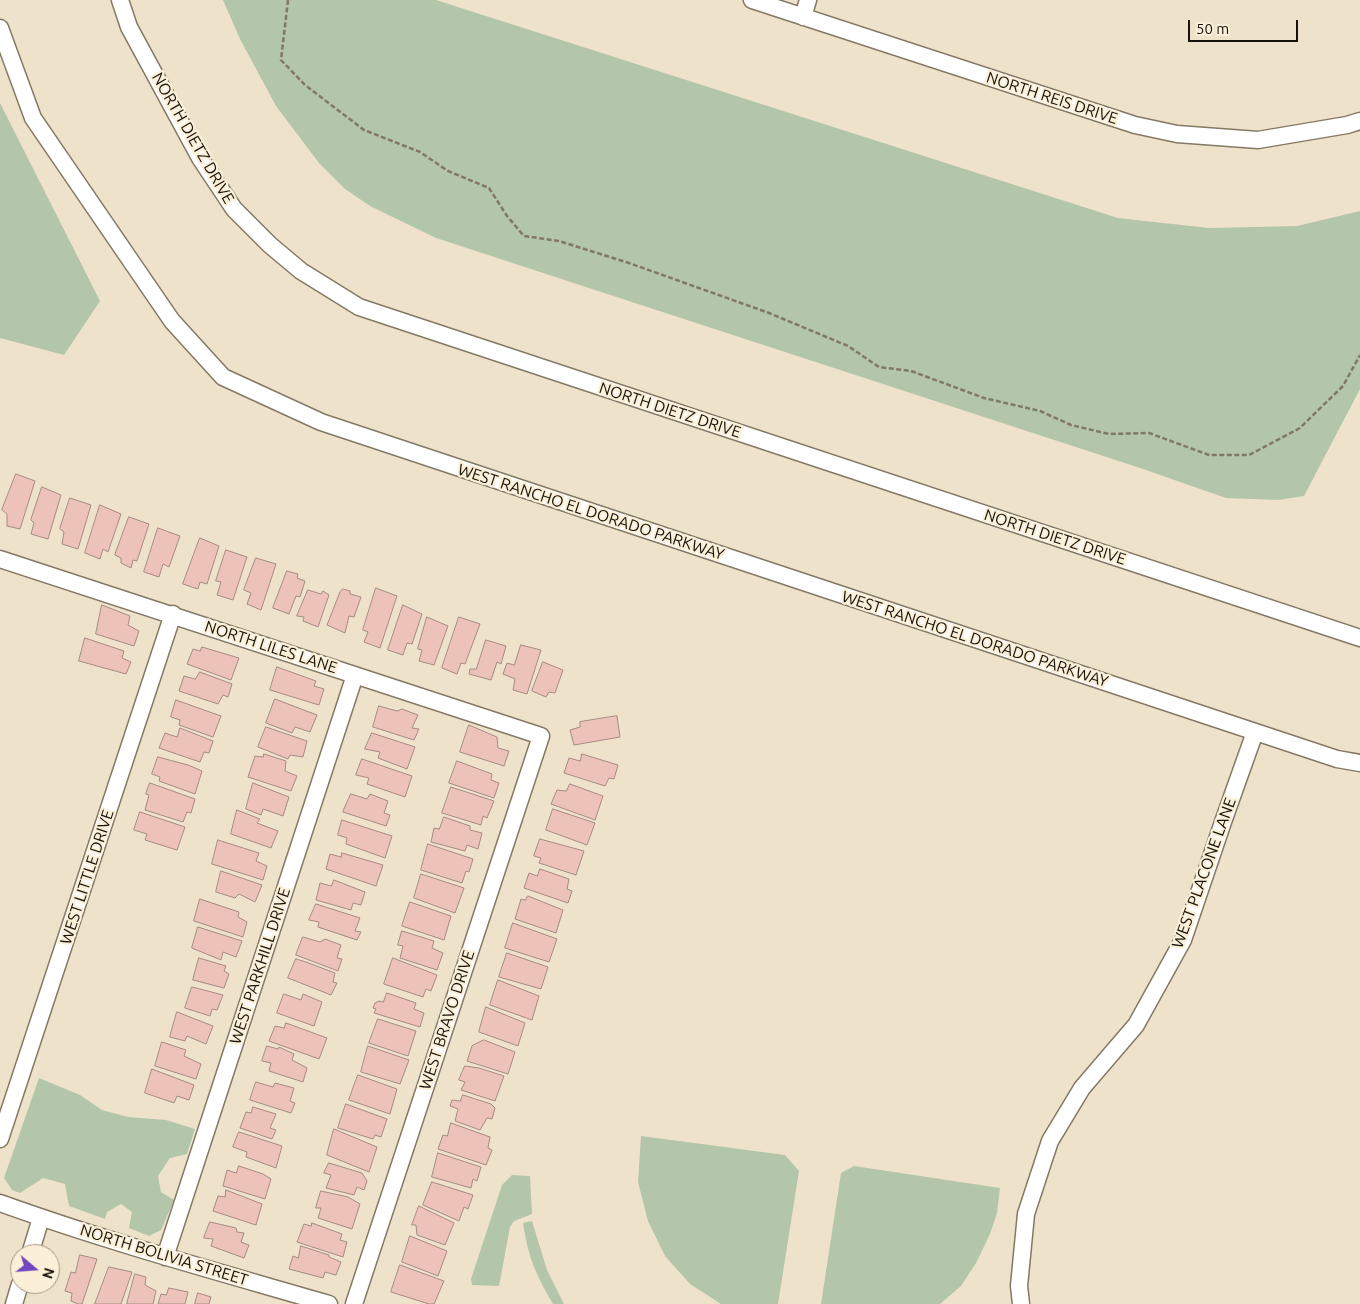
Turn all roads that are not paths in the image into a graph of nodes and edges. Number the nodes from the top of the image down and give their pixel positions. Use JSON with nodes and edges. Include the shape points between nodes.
{"nodes":[{"id":1,"x":120,"y":0,"type":"edge"},
{"id":2,"x":752,"y":0,"type":"edge"},
{"id":3,"x":808,"y":0,"type":"edge"},
{"id":4,"x":803,"y":17,"type":"junction"},
{"id":5,"x":0,"y":28,"type":"edge"},
{"id":6,"x":1360,"y":121,"type":"edge"},
{"id":7,"x":0,"y":559,"type":"edge"},
{"id":8,"x":173,"y":614,"type":"junction"},
{"id":9,"x":1360,"y":638,"type":"edge"},
{"id":10,"x":355,"y":675,"type":"junction"},
{"id":11,"x":1255,"y":732,"type":"junction"},
{"id":12,"x":541,"y":736,"type":"joint"},
{"id":13,"x":1360,"y":763,"type":"edge"},
{"id":14,"x":0,"y":1139,"type":"edge"},
{"id":15,"x":0,"y":1203,"type":"edge"},
{"id":16,"x":41,"y":1218,"type":"junction"},
{"id":17,"x":33,"y":1244,"type":"edge"},
{"id":18,"x":165,"y":1256,"type":"junction"},
{"id":19,"x":329,"y":1304,"type":"edge"},
{"id":20,"x":354,"y":1304,"type":"edge"},
{"id":21,"x":1021,"y":1304,"type":"edge"}],
"edges":[{"from":1,"to":9,"type":"street","name":"NORTH DIETZ DRIVE","via":[[130,27],[200,158],[234,209],[301,270],[359,308]]},
{"from":2,"to":4,"type":"street","name":"NORTH REIS DRIVE"},
{"from":3,"to":4,"type":"street"},
{"from":4,"to":6,"type":"street","name":"NORTH REIS DRIVE","via":[[1134,125],[1177,134],[1258,140]]},
{"from":5,"to":11,"type":"street","name":"WEST RANCHO EL DORADO PARKWAY","via":[[33,118],[172,321],[223,376],[321,422]]},
{"from":7,"to":8,"type":"street","name":"NORTH LILES LANE"},
{"from":8,"to":10,"type":"street","name":"NORTH LILES LANE"},
{"from":8,"to":14,"type":"street","name":"WEST LITTLE DRIVE"},
{"from":10,"to":12,"type":"street","name":"NORTH LILES LANE"},
{"from":10,"to":18,"type":"street","name":"WEST PARKHILL DRIVE"},
{"from":11,"to":13,"type":"street","name":"WEST RANCHO EL DORADO PARKWAY","via":[[1337,759]]},
{"from":11,"to":21,"type":"street","name":"WEST PLACONE LANE","via":[[1183,940],[1136,1025],[1082,1088],[1050,1141],[1026,1214],[1019,1286]]},
{"from":12,"to":20,"type":"street","name":"WEST BRAVO DRIVE"},
{"from":15,"to":16,"type":"street","name":"NORTH BOLIVIA STREET"},
{"from":16,"to":17,"type":"street"},
{"from":16,"to":18,"type":"street","name":"NORTH BOLIVIA STREET"},
{"from":18,"to":19,"type":"street","name":"NORTH BOLIVIA STREET"}]}
